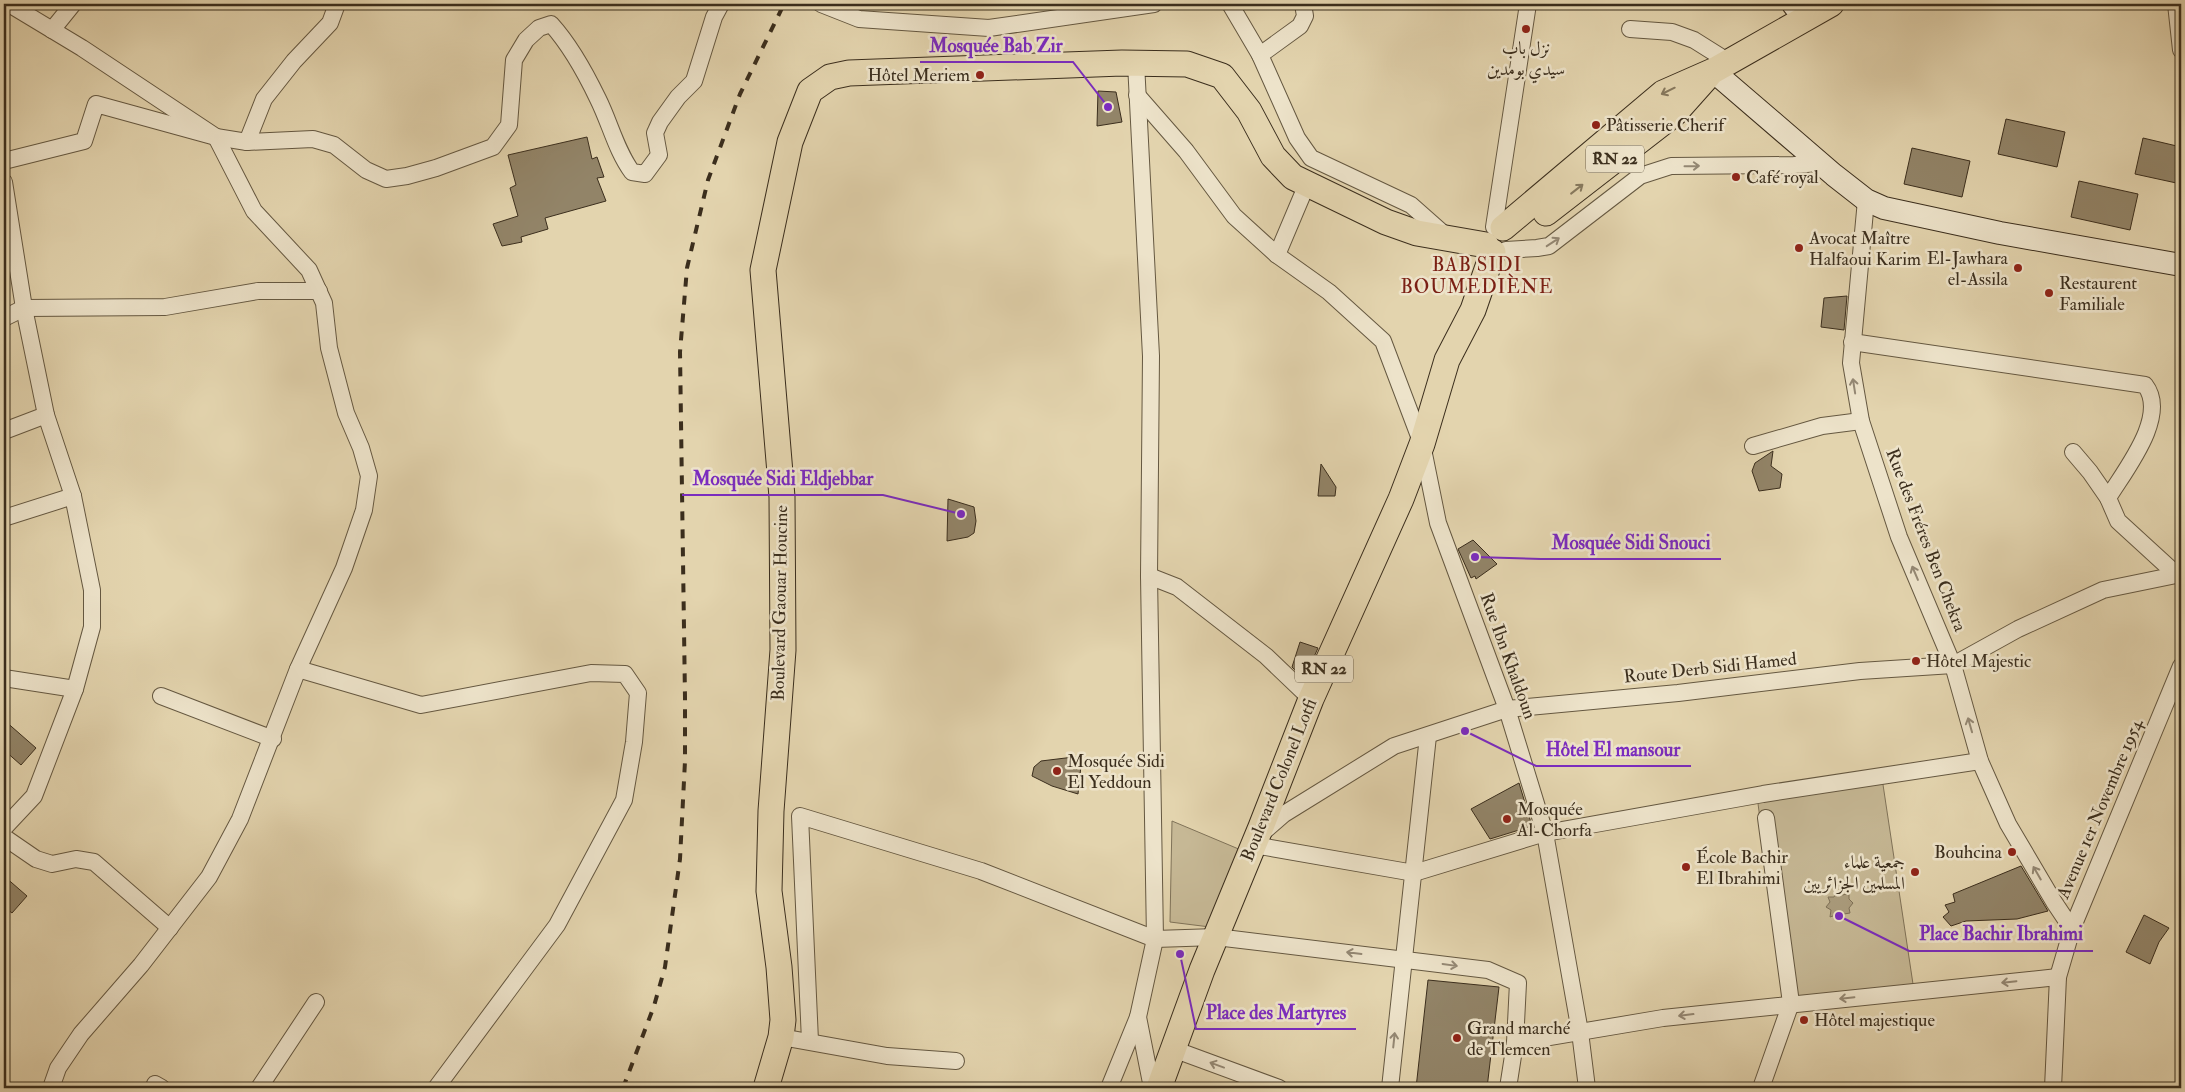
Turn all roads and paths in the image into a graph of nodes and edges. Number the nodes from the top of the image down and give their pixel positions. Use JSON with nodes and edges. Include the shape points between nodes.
{"nodes":[{"id":1,"x":9,"y":4,"type":"edge"},
{"id":2,"x":73,"y":4,"type":"edge"},
{"id":3,"x":337,"y":4,"type":"edge"},
{"id":4,"x":721,"y":4,"type":"edge"},
{"id":5,"x":821,"y":4,"type":"edge"},
{"id":6,"x":1154,"y":4,"type":"edge"},
{"id":7,"x":1230,"y":4,"type":"edge"},
{"id":8,"x":1303,"y":4,"type":"edge"},
{"id":9,"x":1528,"y":4,"type":"edge"},
{"id":10,"x":1831,"y":4,"type":"edge"},
{"id":11,"x":2176,"y":4,"type":"edge"},
{"id":12,"x":1080,"y":10,"type":"edge"},
{"id":13,"x":1798,"y":11,"type":"edge"},
{"id":14,"x":1630,"y":29,"type":"dead end"},
{"id":15,"x":52,"y":30,"type":"junction"},
{"id":16,"x":2181,"y":50,"type":"edge"},
{"id":17,"x":1260,"y":54,"type":"junction"},
{"id":18,"x":1136,"y":63,"type":"junction"},
{"id":19,"x":1721,"y":66,"type":"junction"},
{"id":20,"x":1137,"y":96,"type":"junction"},
{"id":21,"x":216,"y":137,"type":"junction"},
{"id":22,"x":247,"y":142,"type":"junction"},
{"id":23,"x":4,"y":161,"type":"edge"},
{"id":24,"x":1819,"y":163,"type":"junction"},
{"id":25,"x":4,"y":182,"type":"edge"},
{"id":26,"x":1307,"y":184,"type":"junction"},
{"id":27,"x":1866,"y":200,"type":"junction"},
{"id":28,"x":1448,"y":238,"type":"junction"},
{"id":29,"x":1499,"y":240,"type":"junction"},
{"id":30,"x":1277,"y":255,"type":"junction"},
{"id":31,"x":2181,"y":265,"type":"edge"},
{"id":32,"x":318,"y":291,"type":"junction"},
{"id":33,"x":24,"y":308,"type":"junction"},
{"id":34,"x":4,"y":318,"type":"edge"},
{"id":35,"x":1852,"y":342,"type":"junction"},
{"id":36,"x":46,"y":415,"type":"junction"},
{"id":37,"x":1861,"y":421,"type":"junction"},
{"id":38,"x":4,"y":431,"type":"edge"},
{"id":39,"x":1422,"y":444,"type":"junction"},
{"id":40,"x":1754,"y":446,"type":"dead end"},
{"id":41,"x":2072,"y":452,"type":"dead end"},
{"id":42,"x":73,"y":496,"type":"junction"},
{"id":43,"x":2108,"y":498,"type":"junction"},
{"id":44,"x":4,"y":518,"type":"edge"},
{"id":45,"x":2179,"y":574,"type":"edge"},
{"id":46,"x":1149,"y":576,"type":"junction"},
{"id":47,"x":1953,"y":665,"type":"junction"},
{"id":48,"x":2181,"y":666,"type":"edge"},
{"id":49,"x":298,"y":669,"type":"junction"},
{"id":50,"x":4,"y":678,"type":"edge"},
{"id":51,"x":75,"y":689,"type":"junction"},
{"id":52,"x":161,"y":696,"type":"dead end"},
{"id":53,"x":1311,"y":699,"type":"junction"},
{"id":54,"x":1507,"y":709,"type":"junction"},
{"id":55,"x":1428,"y":736,"type":"junction"},
{"id":56,"x":273,"y":739,"type":"junction"},
{"id":57,"x":1980,"y":762,"type":"junction"},
{"id":58,"x":1766,"y":818,"type":"dead end"},
{"id":59,"x":4,"y":828,"type":"edge"},
{"id":60,"x":1545,"y":833,"type":"junction"},
{"id":61,"x":4,"y":837,"type":"edge"},
{"id":62,"x":1255,"y":841,"type":"junction"},
{"id":63,"x":1414,"y":873,"type":"junction"},
{"id":64,"x":170,"y":928,"type":"junction"},
{"id":65,"x":2072,"y":929,"type":"junction"},
{"id":66,"x":1216,"y":937,"type":"junction"},
{"id":67,"x":1154,"y":939,"type":"junction"},
{"id":68,"x":1402,"y":959,"type":"junction"},
{"id":69,"x":2058,"y":977,"type":"junction"},
{"id":70,"x":316,"y":1002,"type":"dead end"},
{"id":71,"x":1791,"y":1003,"type":"junction"},
{"id":72,"x":1138,"y":1017,"type":"junction"},
{"id":73,"x":1580,"y":1032,"type":"junction"},
{"id":74,"x":781,"y":1037,"type":"junction"},
{"id":75,"x":810,"y":1042,"type":"junction"},
{"id":76,"x":1515,"y":1043,"type":"junction"},
{"id":77,"x":1173,"y":1049,"type":"junction"},
{"id":78,"x":956,"y":1060,"type":"dead end"},
{"id":79,"x":51,"y":1088,"type":"edge"},
{"id":80,"x":259,"y":1088,"type":"edge"},
{"id":81,"x":436,"y":1088,"type":"edge"},
{"id":82,"x":766,"y":1088,"type":"edge"},
{"id":83,"x":1109,"y":1088,"type":"edge"},
{"id":84,"x":1152,"y":1088,"type":"edge"},
{"id":85,"x":1159,"y":1088,"type":"edge"},
{"id":86,"x":1279,"y":1088,"type":"edge"},
{"id":87,"x":1390,"y":1088,"type":"edge"},
{"id":88,"x":1508,"y":1088,"type":"edge"},
{"id":89,"x":1587,"y":1088,"type":"edge"},
{"id":90,"x":1761,"y":1088,"type":"edge"},
{"id":91,"x":2053,"y":1088,"type":"edge"}],
"edges":[{"from":1,"to":15,"type":"street"},
{"from":2,"to":15,"type":"street"},
{"from":3,"to":22,"type":"street","via":[[330,23],[264,99]]},
{"from":4,"to":22,"type":"street","via":[[694,81],[678,97],[655,133],[659,155],[645,174],[632,172],[623,159],[598,99],[562,36],[551,24],[538,28],[514,60],[508,125],[493,147],[436,168],[386,179],[366,170],[334,145],[314,139]]},
{"from":5,"to":12,"type":"street","via":[[859,19],[988,28]]},
{"from":6,"to":12,"type":"street"},
{"from":7,"to":17,"type":"street"},
{"from":8,"to":17,"type":"street","via":[[1305,16],[1300,26]]},
{"from":9,"to":29,"type":"street"},
{"from":10,"to":13,"type":"main road","number":"RN 22"},
{"from":11,"to":16,"type":"street"},
{"from":13,"to":19,"type":"main road","number":"RN 22"},
{"from":14,"to":19,"type":"street","via":[[1672,32],[1694,40]]},
{"from":15,"to":21,"type":"street"},
{"from":17,"to":28,"type":"street","via":[[1297,138],[1311,158],[1412,206]]},
{"from":18,"to":20,"type":"street"},
{"from":18,"to":26,"type":"main road","name":"Boulevard Gaouar Houcine","via":[[1187,64],[1222,76],[1249,111],[1273,156],[1293,177]]},
{"from":18,"to":74,"type":"main road","name":"Boulevard Gaouar Houcine","via":[[849,73],[830,77],[810,91],[790,142],[763,270],[782,497],[783,650],[771,811],[769,891],[779,967]]},
{"from":19,"to":24,"type":"main road"},
{"from":19,"to":29,"type":"main road","number":"RN 22","via":[[1663,93]]},
{"from":20,"to":30,"type":"street","name":"Rue Ibn Khaldoun","via":[[1186,151],[1234,216]]},
{"from":20,"to":46,"type":"street","via":[[1151,356]]},
{"from":21,"to":22,"type":"street"},
{"from":21,"to":23,"type":"street","via":[[96,104],[84,141]]},
{"from":21,"to":32,"type":"street","via":[[254,211],[309,270]]},
{"from":24,"to":27,"type":"main road"},
{"from":29,"to":24,"type":"street","one_way":true,"via":[[1537,248],[1548,246],[1640,176],[1671,166]]},
{"from":25,"to":33,"type":"street"},
{"from":26,"to":28,"type":"main road","name":"Boulevard Gaouar Houcine","via":[[1386,222],[1417,233]]},
{"from":26,"to":30,"type":"street"},
{"from":27,"to":31,"type":"main road","via":[[1884,208],[2000,233]]},
{"from":27,"to":35,"type":"street","name":"Rue des Fréres Ben Chekra"},
{"from":28,"to":29,"type":"main road","name":"Boulevard Gaouar Houcine"},
{"from":29,"to":39,"type":"main road","name":"Boulevard Colonel Lotfi","number":"RN 22","via":[[1473,310],[1447,360]]},
{"from":30,"to":39,"type":"street","name":"Rue Ibn Khaldoun","via":[[1329,292],[1383,341]]},
{"from":32,"to":33,"type":"street","via":[[258,291],[165,307]]},
{"from":32,"to":49,"type":"street","via":[[324,303],[329,348],[346,413],[369,476],[364,510],[344,568]]},
{"from":33,"to":34,"type":"street"},
{"from":33,"to":36,"type":"street"},
{"from":37,"to":35,"type":"street","name":"Rue des Fréres Ben Chekra","one_way":true,"via":[[1851,363]]},
{"from":35,"to":43,"type":"street","via":[[2145,385],[2150,391],[2152,418],[2146,435]]},
{"from":36,"to":38,"type":"street"},
{"from":36,"to":42,"type":"street"},
{"from":37,"to":40,"type":"street","via":[[1822,426]]},
{"from":47,"to":37,"type":"street","name":"Rue des Fréres Ben Chekra","one_way":true,"via":[[1899,536]]},
{"from":39,"to":53,"type":"main road","name":"Boulevard Colonel Lotfi","number":"RN 22","via":[[1401,499]]},
{"from":39,"to":54,"type":"street","name":"Rue Ibn Khaldoun","via":[[1438,523]]},
{"from":41,"to":43,"type":"street"},
{"from":42,"to":44,"type":"street"},
{"from":42,"to":51,"type":"street","via":[[92,590],[92,627]]},
{"from":43,"to":45,"type":"street","via":[[2118,521]]},
{"from":45,"to":47,"type":"street","name":"Route Derb Sidi Hamed","via":[[2103,590],[2018,629]]},
{"from":46,"to":53,"type":"street","via":[[1177,587],[1266,656]]},
{"from":46,"to":67,"type":"street"},
{"from":47,"to":54,"type":"street","name":"Route Derb Sidi Hamed","via":[[1860,671]]},
{"from":57,"to":47,"type":"street","name":"Rue des Fréres Ben Chekra","one_way":true},
{"from":48,"to":65,"type":"street","name":"Avenue 1er Novembre 1954"},
{"from":49,"to":56,"type":"street"},
{"from":49,"to":81,"type":"street","via":[[421,705],[591,674],[625,674],[638,693],[624,800],[557,926]]},
{"from":50,"to":51,"type":"street"},
{"from":51,"to":59,"type":"street","via":[[34,796]]},
{"from":52,"to":56,"type":"street"},
{"from":53,"to":62,"type":"main road","name":"Boulevard Colonel Lotfi","number":"RN 22"},
{"from":54,"to":55,"type":"street","name":"Route Derb Sidi Hamed"},
{"from":54,"to":60,"type":"street","name":"Rue Ibn Khaldoun"},
{"from":55,"to":62,"type":"street","name":"Route Derb Sidi Hamed","via":[[1394,746],[1284,814]]},
{"from":55,"to":63,"type":"street"},
{"from":56,"to":64,"type":"street","via":[[236,827],[209,877]]},
{"from":57,"to":60,"type":"street","via":[[1762,794]]},
{"from":65,"to":57,"type":"street","name":"Rue des Fréres Ben Chekra","one_way":true,"via":[[2008,824]]},
{"from":58,"to":71,"type":"street"},
{"from":60,"to":63,"type":"street"},
{"from":60,"to":73,"type":"street","name":"Rue Ibn Khaldoun"},
{"from":61,"to":64,"type":"street","via":[[36,860],[52,864],[76,859],[94,862]]},
{"from":62,"to":63,"type":"street"},
{"from":62,"to":66,"type":"main road","name":"Boulevard Colonel Lotfi","number":"RN 22"},
{"from":63,"to":68,"type":"street"},
{"from":64,"to":79,"type":"street","via":[[81,1034],[58,1068]]},
{"from":65,"to":69,"type":"street","name":"Avenue 1er Novembre 1954"},
{"from":66,"to":67,"type":"street"},
{"from":68,"to":66,"type":"street","one_way":true},
{"from":66,"to":77,"type":"main road","name":"Boulevard Colonel Lotfi","number":"RN 22"},
{"from":67,"to":72,"type":"street"},
{"from":67,"to":75,"type":"street","via":[[981,871],[800,816]]},
{"from":68,"to":76,"type":"street","one_way":true,"via":[[1488,970],[1518,983]]},
{"from":87,"to":68,"type":"street","one_way":true},
{"from":69,"to":71,"type":"street","one_way":true},
{"from":69,"to":91,"type":"street","name":"Avenue 1er Novembre 1954"},
{"from":70,"to":80,"type":"street"},
{"from":71,"to":73,"type":"street","one_way":true,"via":[[1663,1018]]},
{"from":71,"to":90,"type":"street"},
{"from":72,"to":83,"type":"street"},
{"from":72,"to":84,"type":"street"},
{"from":73,"to":76,"type":"street"},
{"from":73,"to":89,"type":"street","name":"Rue Ibn Khaldoun"},
{"from":74,"to":75,"type":"street"},
{"from":74,"to":82,"type":"main road","name":"Boulevard Gaouar Houcine"},
{"from":75,"to":78,"type":"street","via":[[887,1056]]},
{"from":76,"to":88,"type":"street"},
{"from":77,"to":85,"type":"main road","name":"Boulevard Colonel Lotfi","number":"RN 22"},
{"from":86,"to":77,"type":"street","one_way":true}]}
